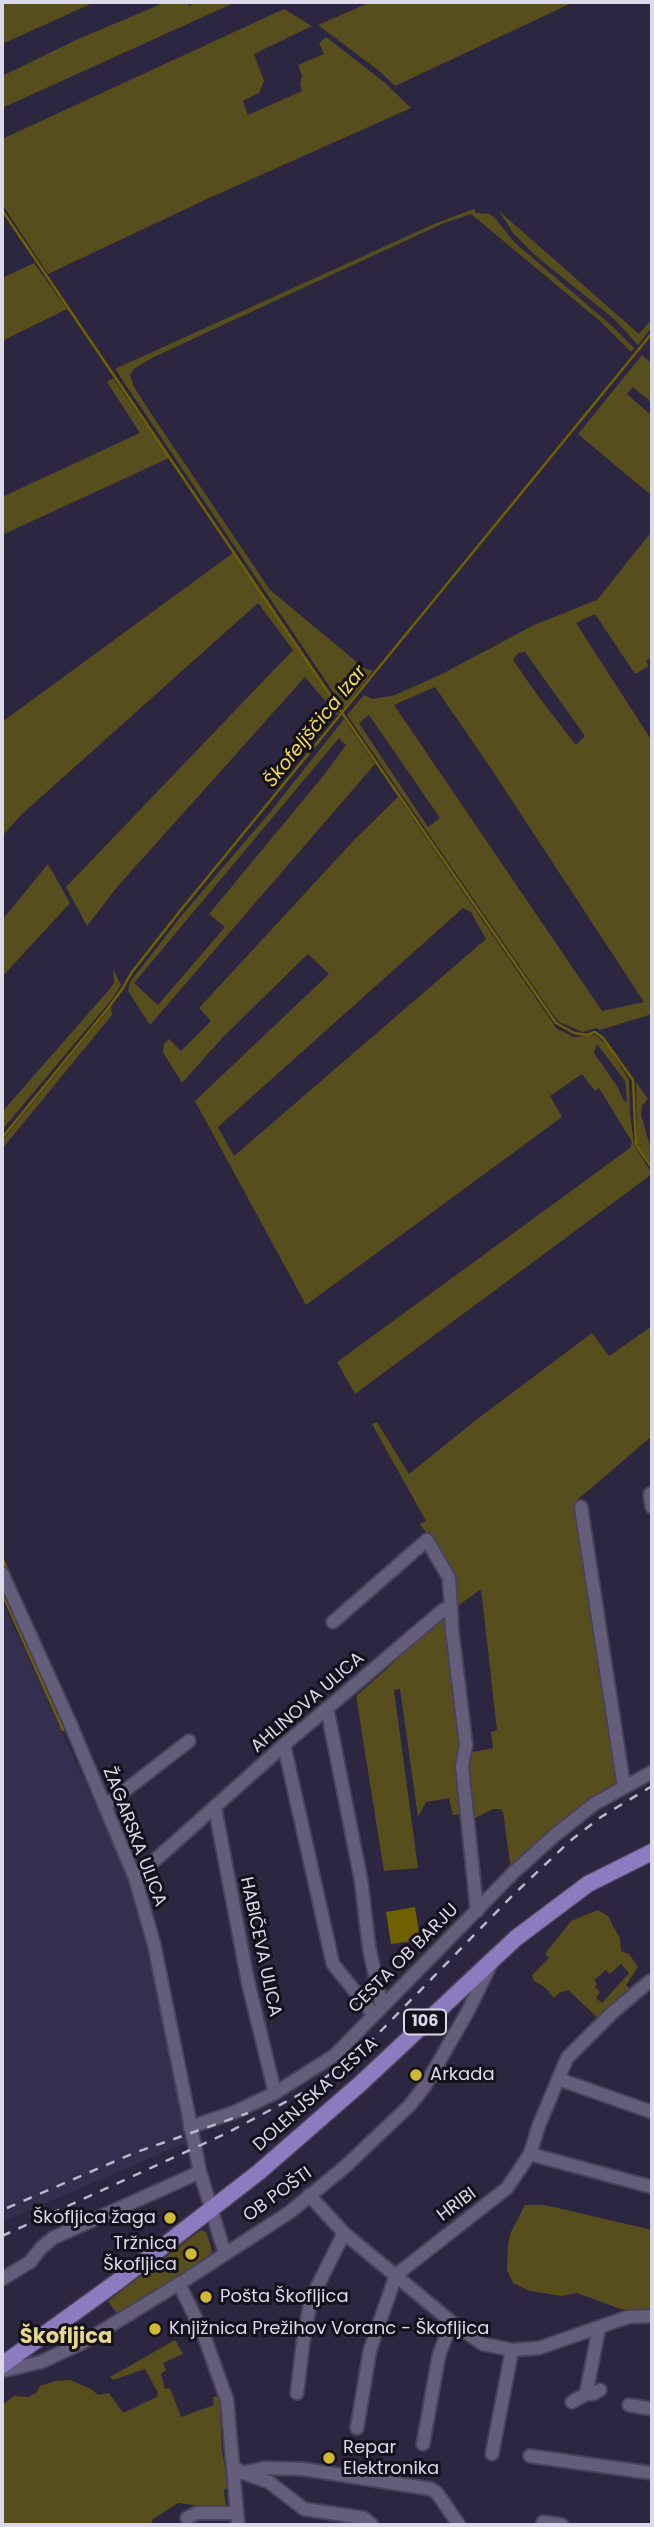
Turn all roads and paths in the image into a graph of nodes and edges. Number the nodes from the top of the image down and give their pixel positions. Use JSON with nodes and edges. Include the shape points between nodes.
{"nodes":[{"id":1,"x":581,"y":1507,"type":"dead end"},
{"id":2,"x":2,"y":1573,"type":"edge"},
{"id":3,"x":451,"y":1608,"type":"junction"},
{"id":4,"x":333,"y":1622,"type":"dead end"},
{"id":5,"x":327,"y":1708,"type":"junction"},
{"id":6,"x":189,"y":1741,"type":"dead end"},
{"id":7,"x":284,"y":1745,"type":"junction"},
{"id":8,"x":652,"y":1772,"type":"edge"},
{"id":9,"x":624,"y":1787,"type":"junction"},
{"id":10,"x":105,"y":1806,"type":"junction"},
{"id":11,"x":215,"y":1808,"type":"junction"},
{"id":12,"x":652,"y":1852,"type":"edge"},
{"id":13,"x":135,"y":1878,"type":"junction"},
{"id":14,"x":477,"y":1910,"type":"junction"},
{"id":15,"x":494,"y":1957,"type":"junction"},
{"id":16,"x":650,"y":1981,"type":"dead end"},
{"id":17,"x":378,"y":2011,"type":"junction"},
{"id":18,"x":558,"y":2079,"type":"junction"},
{"id":19,"x":275,"y":2093,"type":"junction"},
{"id":20,"x":652,"y":2112,"type":"edge"},
{"id":21,"x":190,"y":2127,"type":"junction"},
{"id":22,"x":530,"y":2154,"type":"junction"},
{"id":23,"x":200,"y":2172,"type":"junction"},
{"id":24,"x":652,"y":2187,"type":"edge"},
{"id":25,"x":309,"y":2195,"type":"junction"},
{"id":26,"x":210,"y":2209,"type":"junction"},
{"id":27,"x":344,"y":2233,"type":"junction"},
{"id":28,"x":225,"y":2254,"type":"junction"},
{"id":29,"x":397,"y":2275,"type":"junction"},
{"id":30,"x":2,"y":2279,"type":"edge"},
{"id":31,"x":178,"y":2284,"type":"junction"},
{"id":32,"x":652,"y":2316,"type":"edge"},
{"id":33,"x":454,"y":2324,"type":"junction"},
{"id":34,"x":599,"y":2328,"type":"junction"},
{"id":35,"x":512,"y":2350,"type":"junction"},
{"id":36,"x":2,"y":2365,"type":"edge"},
{"id":37,"x":2,"y":2371,"type":"edge"},
{"id":38,"x":600,"y":2390,"type":"dead end"},
{"id":39,"x":297,"y":2393,"type":"dead end"},
{"id":40,"x":586,"y":2394,"type":"junction"},
{"id":41,"x":572,"y":2402,"type":"dead end"},
{"id":42,"x":629,"y":2405,"type":"dead end"},
{"id":43,"x":652,"y":2409,"type":"edge"},
{"id":44,"x":357,"y":2428,"type":"dead end"},
{"id":45,"x":423,"y":2444,"type":"dead end"},
{"id":46,"x":492,"y":2454,"type":"dead end"},
{"id":47,"x":530,"y":2456,"type":"dead end"},
{"id":48,"x":238,"y":2470,"type":"junction"},
{"id":49,"x":652,"y":2473,"type":"edge"},
{"id":50,"x":187,"y":2518,"type":"dead end"},
{"id":51,"x":238,"y":2519,"type":"edge"},
{"id":52,"x":543,"y":2522,"type":"dead end"},
{"id":53,"x":372,"y":2525,"type":"edge"},
{"id":54,"x":459,"y":2525,"type":"edge"},
{"id":55,"x":562,"y":2525,"type":"edge"}],
"edges":[{"from":1,"to":9,"type":"street"},
{"from":2,"to":10,"type":"street","name":"ŽAGARSKA ULICA"},
{"from":3,"to":4,"type":"street","via":[[449,1578],[427,1540]]},
{"from":3,"to":5,"type":"street","name":"AHLINOVA ULICA"},
{"from":3,"to":14,"type":"street"},
{"from":5,"to":7,"type":"street","name":"AHLINOVA ULICA"},
{"from":5,"to":17,"type":"street","via":[[361,1880]]},
{"from":6,"to":10,"type":"street"},
{"from":7,"to":11,"type":"street","name":"AHLINOVA ULICA"},
{"from":7,"to":17,"type":"street","via":[[332,1964]]},
{"from":8,"to":9,"type":"street","name":"CESTA OB BARJU"},
{"from":9,"to":14,"type":"street","name":"CESTA OB BARJU","via":[[554,1836]]},
{"from":10,"to":13,"type":"street","name":"ŽAGARSKA ULICA"},
{"from":11,"to":13,"type":"street","name":"AHLINOVA ULICA"},
{"from":11,"to":19,"type":"street","name":"HABIČEVA ULICA","via":[[248,1982]]},
{"from":12,"to":15,"type":"main road","name":"DOLENJSKA CESTA","number":"106","via":[[566,1898]]},
{"from":13,"to":21,"type":"street","name":"ŽAGARSKA ULICA","via":[[154,1944]]},
{"from":14,"to":17,"type":"street","name":"CESTA OB BARJU"},
{"from":15,"to":25,"type":"street","name":"OB POŠTI","via":[[425,2086],[347,2165]]},
{"from":15,"to":26,"type":"main road","name":"DOLENJSKA CESTA","number":"106","via":[[360,2084]]},
{"from":16,"to":18,"type":"street","name":"HRIBI","via":[[583,2040],[567,2058]]},
{"from":17,"to":19,"type":"street","name":"CESTA OB BARJU","via":[[335,2055]]},
{"from":18,"to":20,"type":"street"},
{"from":18,"to":22,"type":"street","name":"HRIBI"},
{"from":19,"to":21,"type":"street","name":"CESTA OB BARJU"},
{"from":21,"to":23,"type":"street","name":"ŽAGARSKA ULICA"},
{"from":22,"to":24,"type":"street"},
{"from":22,"to":29,"type":"street","name":"HRIBI","via":[[508,2188]]},
{"from":23,"to":26,"type":"street","name":"ŽAGARSKA ULICA"},
{"from":23,"to":30,"type":"street","via":[[53,2238],[30,2262]]},
{"from":25,"to":27,"type":"street"},
{"from":25,"to":28,"type":"street","name":"OB POŠTI"},
{"from":26,"to":28,"type":"street","name":"ŽAGARSKA ULICA"},
{"from":26,"to":36,"type":"main road","name":"DOLENJSKA CESTA","number":"106"},
{"from":27,"to":29,"type":"street"},
{"from":27,"to":39,"type":"street","via":[[311,2299]]},
{"from":28,"to":31,"type":"street","name":"OB POŠTI"},
{"from":29,"to":33,"type":"street"},
{"from":29,"to":44,"type":"street","via":[[370,2350]]},
{"from":31,"to":37,"type":"street","name":"OB POŠTI","via":[[82,2343],[41,2362]]},
{"from":31,"to":48,"type":"street","via":[[203,2333],[226,2400]]},
{"from":32,"to":34,"type":"street","via":[[628,2317]]},
{"from":33,"to":35,"type":"street","via":[[484,2344]]},
{"from":33,"to":45,"type":"street","via":[[439,2355]]},
{"from":34,"to":35,"type":"street","via":[[539,2347]]},
{"from":34,"to":40,"type":"street"},
{"from":35,"to":46,"type":"street"},
{"from":38,"to":40,"type":"street"},
{"from":40,"to":41,"type":"street"},
{"from":42,"to":43,"type":"street"},
{"from":47,"to":49,"type":"street"},
{"from":48,"to":51,"type":"street"},
{"from":48,"to":53,"type":"street","via":[[269,2482],[304,2508],[364,2518]]},
{"from":48,"to":54,"type":"street","via":[[303,2469],[431,2489]]},
{"from":50,"to":51,"type":"street","via":[[197,2513]]},
{"from":52,"to":55,"type":"street"}]}
